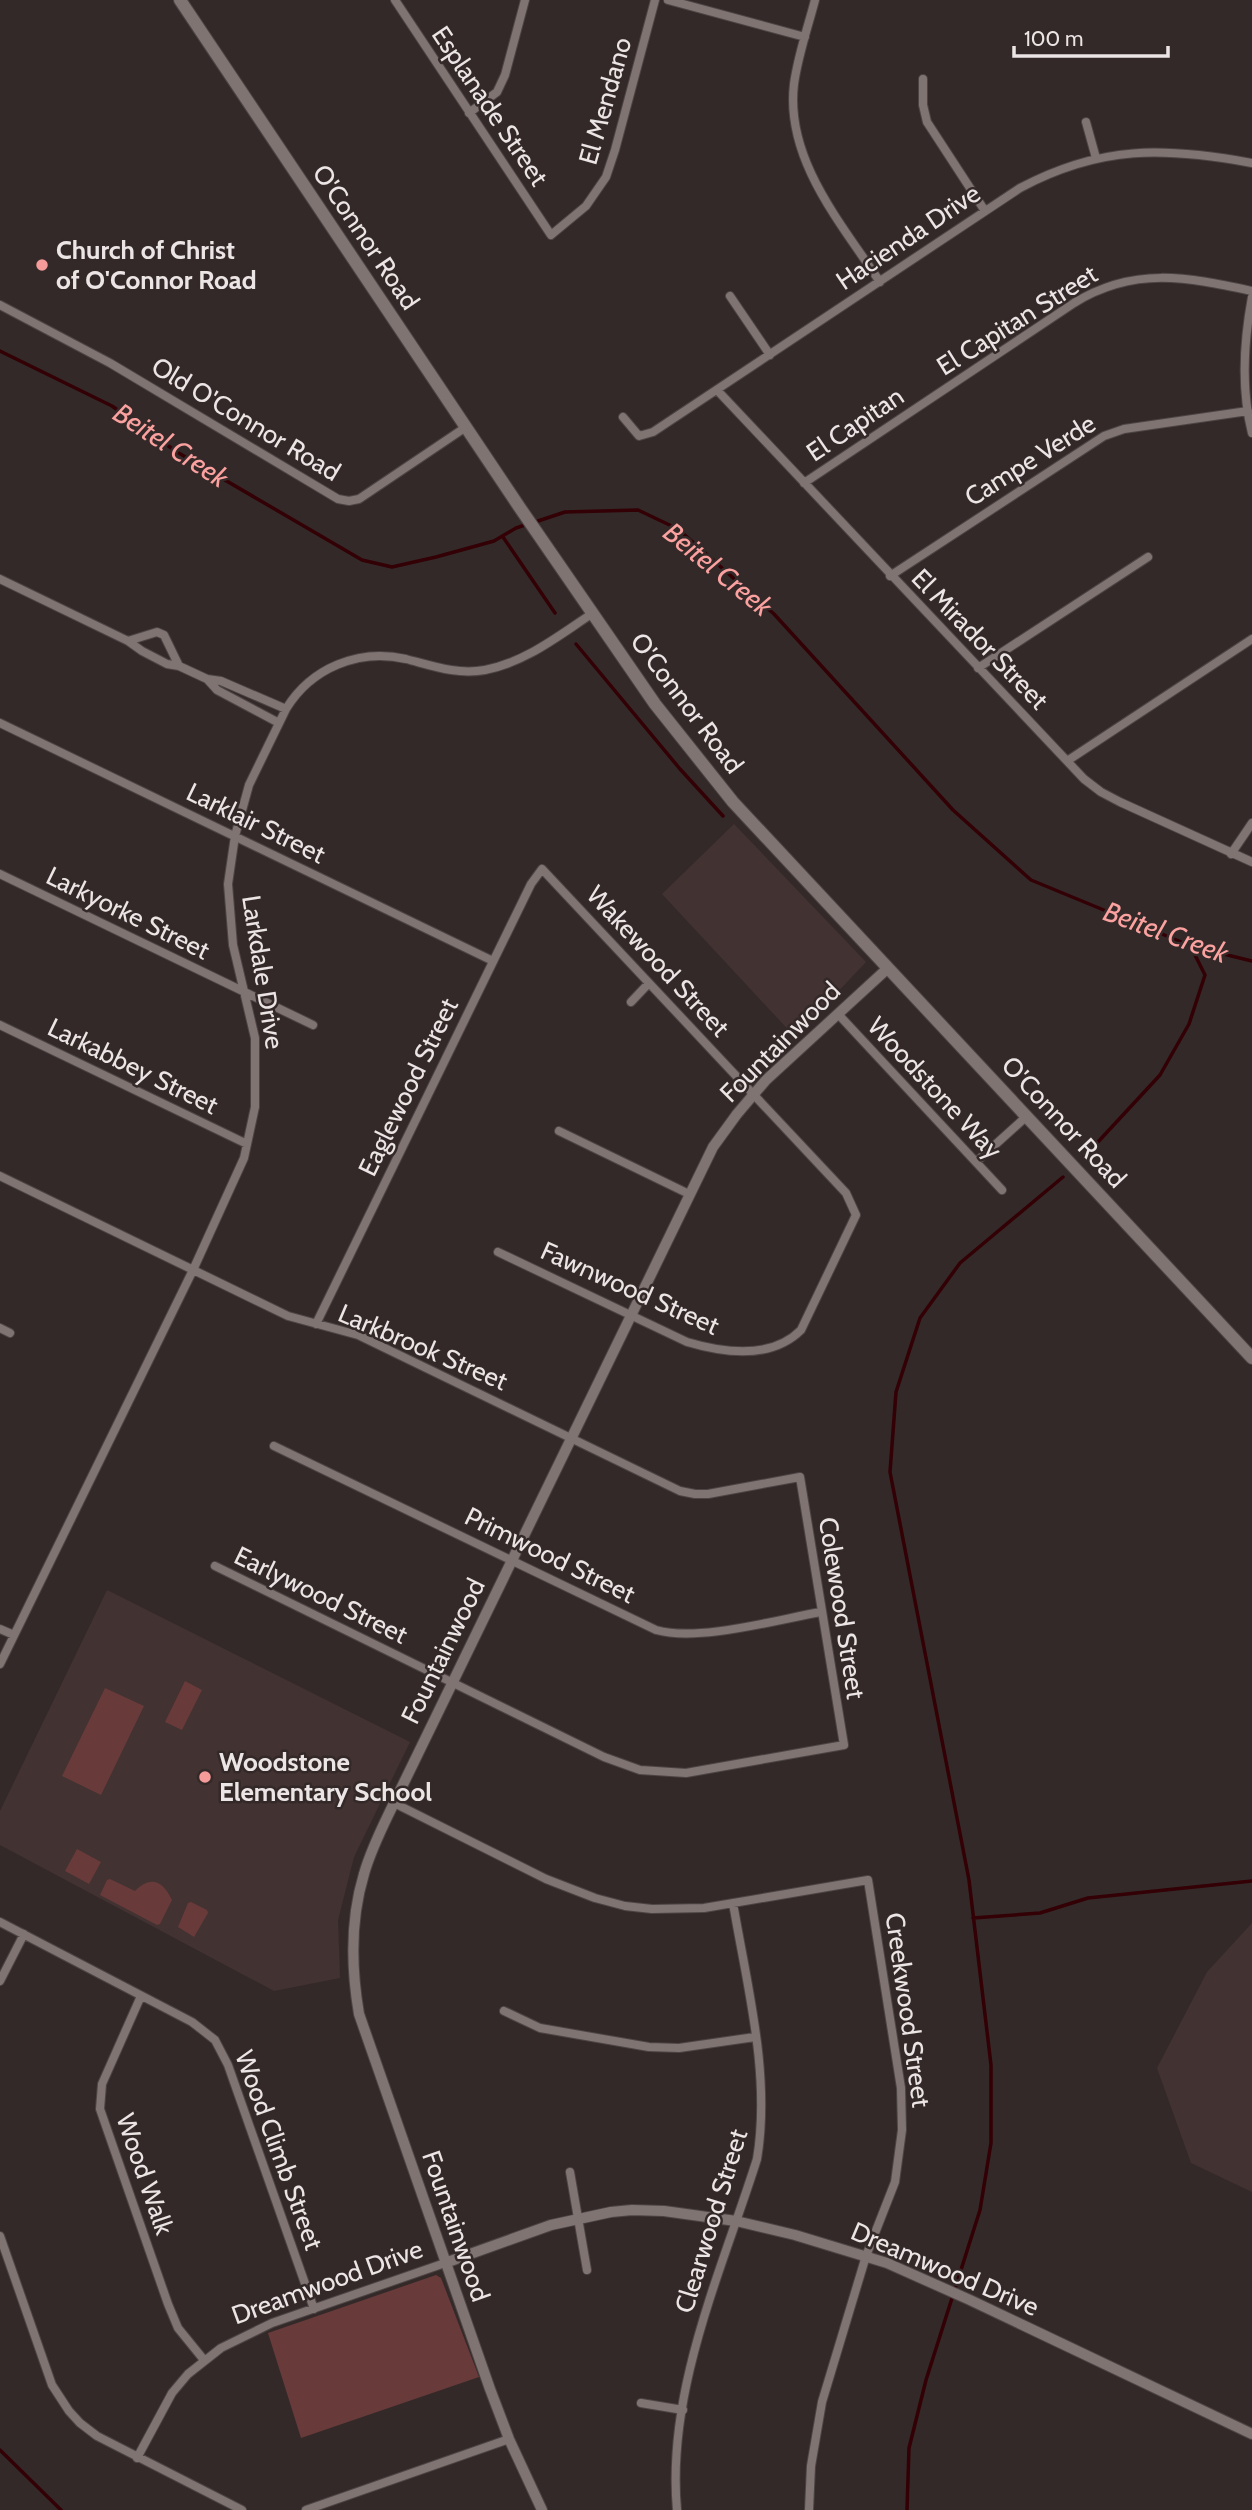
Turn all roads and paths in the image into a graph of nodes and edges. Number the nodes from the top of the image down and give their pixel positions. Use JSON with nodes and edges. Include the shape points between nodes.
{"nodes":[{"id":1,"x":180,"y":0,"type":"edge"},
{"id":2,"x":395,"y":0,"type":"edge"},
{"id":3,"x":525,"y":0,"type":"edge"},
{"id":4,"x":655,"y":0,"type":"edge"},
{"id":5,"x":667,"y":0,"type":"edge"},
{"id":6,"x":815,"y":0,"type":"edge"},
{"id":7,"x":805,"y":37,"type":"junction"},
{"id":8,"x":923,"y":79,"type":"dead end"},
{"id":9,"x":470,"y":113,"type":"junction"},
{"id":10,"x":1086,"y":122,"type":"dead end"},
{"id":11,"x":1096,"y":158,"type":"junction"},
{"id":12,"x":1252,"y":163,"type":"edge"},
{"id":13,"x":985,"y":211,"type":"junction"},
{"id":14,"x":551,"y":236,"type":"joint"},
{"id":15,"x":880,"y":282,"type":"junction"},
{"id":16,"x":1252,"y":290,"type":"edge"},
{"id":17,"x":730,"y":296,"type":"dead end"},
{"id":18,"x":1252,"y":297,"type":"edge"},
{"id":19,"x":0,"y":305,"type":"edge"},
{"id":20,"x":770,"y":355,"type":"junction"},
{"id":21,"x":717,"y":390,"type":"junction"},
{"id":22,"x":929,"y":400,"type":"joint"},
{"id":23,"x":1248,"y":411,"type":"junction"},
{"id":24,"x":623,"y":417,"type":"dead end"},
{"id":25,"x":466,"y":427,"type":"junction"},
{"id":26,"x":1252,"y":433,"type":"edge"},
{"id":27,"x":804,"y":483,"type":"junction"},
{"id":28,"x":1148,"y":557,"type":"dead end"},
{"id":29,"x":890,"y":576,"type":"junction"},
{"id":30,"x":0,"y":579,"type":"edge"},
{"id":31,"x":593,"y":613,"type":"junction"},
{"id":32,"x":1252,"y":639,"type":"edge"},
{"id":33,"x":128,"y":641,"type":"junction"},
{"id":34,"x":179,"y":666,"type":"junction"},
{"id":35,"x":978,"y":668,"type":"junction"},
{"id":36,"x":207,"y":679,"type":"junction"},
{"id":37,"x":286,"y":709,"type":"junction"},
{"id":38,"x":0,"y":723,"type":"edge"},
{"id":39,"x":279,"y":723,"type":"junction"},
{"id":40,"x":1067,"y":761,"type":"junction"},
{"id":41,"x":1252,"y":823,"type":"edge"},
{"id":42,"x":235,"y":836,"type":"junction"},
{"id":43,"x":1231,"y":854,"type":"junction"},
{"id":44,"x":1252,"y":862,"type":"edge"},
{"id":45,"x":542,"y":869,"type":"joint"},
{"id":46,"x":0,"y":874,"type":"edge"},
{"id":47,"x":493,"y":961,"type":"junction"},
{"id":48,"x":888,"y":968,"type":"junction"},
{"id":49,"x":649,"y":983,"type":"junction"},
{"id":50,"x":245,"y":992,"type":"junction"},
{"id":51,"x":631,"y":1002,"type":"dead end"},
{"id":52,"x":838,"y":1014,"type":"junction"},
{"id":53,"x":0,"y":1025,"type":"edge"},
{"id":54,"x":313,"y":1025,"type":"dead end"},
{"id":55,"x":754,"y":1094,"type":"junction"},
{"id":56,"x":1027,"y":1116,"type":"junction"},
{"id":57,"x":559,"y":1131,"type":"dead end"},
{"id":58,"x":247,"y":1144,"type":"junction"},
{"id":59,"x":976,"y":1163,"type":"junction"},
{"id":60,"x":0,"y":1176,"type":"edge"},
{"id":61,"x":1002,"y":1190,"type":"dead end"},
{"id":62,"x":689,"y":1194,"type":"junction"},
{"id":63,"x":498,"y":1252,"type":"dead end"},
{"id":64,"x":193,"y":1270,"type":"junction"},
{"id":65,"x":630,"y":1316,"type":"junction"},
{"id":66,"x":316,"y":1324,"type":"junction"},
{"id":67,"x":0,"y":1328,"type":"edge"},
{"id":68,"x":10,"y":1333,"type":"dead end"},
{"id":69,"x":788,"y":1341,"type":"joint"},
{"id":70,"x":1252,"y":1358,"type":"edge"},
{"id":71,"x":572,"y":1437,"type":"junction"},
{"id":72,"x":274,"y":1446,"type":"dead end"},
{"id":73,"x":800,"y":1477,"type":"joint"},
{"id":74,"x":512,"y":1559,"type":"junction"},
{"id":75,"x":215,"y":1566,"type":"dead end"},
{"id":76,"x":821,"y":1612,"type":"junction"},
{"id":77,"x":0,"y":1629,"type":"edge"},
{"id":78,"x":14,"y":1636,"type":"junction"},
{"id":79,"x":0,"y":1664,"type":"edge"},
{"id":80,"x":453,"y":1682,"type":"junction"},
{"id":81,"x":844,"y":1745,"type":"joint"},
{"id":82,"x":394,"y":1803,"type":"junction"},
{"id":83,"x":733,"y":1903,"type":"junction"},
{"id":84,"x":0,"y":1922,"type":"edge"},
{"id":85,"x":24,"y":1934,"type":"junction"},
{"id":86,"x":0,"y":1981,"type":"edge"},
{"id":87,"x":141,"y":1996,"type":"junction"},
{"id":88,"x":504,"y":2011,"type":"dead end"},
{"id":89,"x":755,"y":2037,"type":"junction"},
{"id":90,"x":570,"y":2172,"type":"dead end"},
{"id":91,"x":578,"y":2218,"type":"junction"},
{"id":92,"x":736,"y":2221,"type":"junction"},
{"id":93,"x":0,"y":2236,"type":"edge"},
{"id":94,"x":866,"y":2256,"type":"junction"},
{"id":95,"x":445,"y":2263,"type":"junction"},
{"id":96,"x":587,"y":2270,"type":"dead end"},
{"id":97,"x":314,"y":2309,"type":"junction"},
{"id":98,"x":204,"y":2360,"type":"junction"},
{"id":99,"x":642,"y":2403,"type":"dead end"},
{"id":100,"x":683,"y":2410,"type":"junction"},
{"id":101,"x":1252,"y":2434,"type":"edge"},
{"id":102,"x":509,"y":2439,"type":"junction"},
{"id":103,"x":137,"y":2458,"type":"junction"},
{"id":104,"x":242,"y":2510,"type":"edge"},
{"id":105,"x":306,"y":2510,"type":"edge"},
{"id":106,"x":542,"y":2510,"type":"edge"},
{"id":107,"x":677,"y":2510,"type":"edge"},
{"id":108,"x":809,"y":2510,"type":"edge"}],
"edges":[{"from":1,"to":25,"type":"main road","name":"O'Connor Road"},
{"from":2,"to":9,"type":"street","name":"Esplanade Street"},
{"from":3,"to":9,"type":"street","via":[[497,92]]},
{"from":4,"to":14,"type":"street","name":"El Mendano","via":[[606,177],[586,206]]},
{"from":5,"to":7,"type":"street"},
{"from":6,"to":7,"type":"street"},
{"from":7,"to":15,"type":"street","via":[[794,86],[800,145],[815,182]]},
{"from":8,"to":13,"type":"street","via":[[927,122]]},
{"from":9,"to":14,"type":"street","name":"Esplanade Street"},
{"from":10,"to":11,"type":"street"},
{"from":11,"to":12,"type":"street","name":"Hacienda Drive","via":[[1152,151]]},
{"from":11,"to":13,"type":"street","name":"Hacienda Drive","via":[[1043,176]]},
{"from":13,"to":15,"type":"street","name":"Hacienda Drive"},
{"from":15,"to":20,"type":"street","name":"Hacienda Drive"},
{"from":16,"to":22,"type":"street","name":"El Capitan Street","via":[[1162,276],[1116,283],[1074,303]]},
{"from":17,"to":20,"type":"street"},
{"from":18,"to":23,"type":"street","via":[[1246,351]]},
{"from":19,"to":25,"type":"street","name":"Old O'Connor Road","via":[[110,363],[338,499],[359,499]]},
{"from":20,"to":21,"type":"street","name":"Hacienda Drive"},
{"from":21,"to":24,"type":"street","name":"Hacienda Drive","via":[[645,436],[634,433]]},
{"from":21,"to":27,"type":"street","name":"El Mirador Street"},
{"from":22,"to":27,"type":"street","name":"El Capitan"},
{"from":23,"to":26,"type":"street"},
{"from":23,"to":29,"type":"street","name":"Campe Verde","via":[[1104,436]]},
{"from":25,"to":31,"type":"main road","name":"O'Connor Road"},
{"from":27,"to":29,"type":"street","name":"El Mirador Street"},
{"from":28,"to":35,"type":"street"},
{"from":29,"to":35,"type":"street","name":"El Mirador Street"},
{"from":30,"to":33,"type":"street"},
{"from":31,"to":37,"type":"street","name":"Larkdale Drive","via":[[528,655],[482,671],[438,669],[403,659],[348,660],[309,681]]},
{"from":31,"to":48,"type":"main road","name":"O'Connor Road","via":[[711,776]]},
{"from":32,"to":40,"type":"street"},
{"from":33,"to":34,"type":"street"},
{"from":33,"to":34,"type":"street","via":[[157,632],[164,635]]},
{"from":34,"to":36,"type":"street"},
{"from":35,"to":40,"type":"street","name":"El Mirador Street"},
{"from":36,"to":37,"type":"street"},
{"from":36,"to":39,"type":"street","via":[[217,690]]},
{"from":37,"to":39,"type":"street","name":"Larkdale Drive"},
{"from":38,"to":42,"type":"street","name":"Larklair Street"},
{"from":39,"to":42,"type":"street","name":"Larkdale Drive","via":[[249,785]]},
{"from":40,"to":43,"type":"street","name":"El Mirador Street","via":[[1101,792]]},
{"from":41,"to":43,"type":"street"},
{"from":42,"to":47,"type":"street","name":"Larklair Street"},
{"from":42,"to":50,"type":"street","name":"Larkdale Drive","via":[[229,915]]},
{"from":43,"to":44,"type":"street","name":"El Mirador Street"},
{"from":45,"to":47,"type":"street","name":"Eaglewood Street"},
{"from":45,"to":49,"type":"street","name":"Wakewood Street"},
{"from":46,"to":50,"type":"street","name":"Larkyorke Street"},
{"from":47,"to":66,"type":"street","name":"Eaglewood Street"},
{"from":48,"to":52,"type":"street","name":"Fountainwood"},
{"from":48,"to":56,"type":"main road","name":"O'Connor Road"},
{"from":49,"to":51,"type":"street"},
{"from":49,"to":55,"type":"street","name":"Wakewood Street"},
{"from":50,"to":54,"type":"street","name":"Larkyorke Street"},
{"from":50,"to":58,"type":"street","name":"Larkdale Drive","via":[[257,1064]]},
{"from":52,"to":55,"type":"street","name":"Fountainwood"},
{"from":52,"to":59,"type":"street","name":"Woodstone Way"},
{"from":53,"to":58,"type":"street","name":"Larkabbey Street"},
{"from":55,"to":62,"type":"street","name":"Fountainwood","via":[[713,1147]]},
{"from":55,"to":69,"type":"street","name":"Wakewood Street","via":[[846,1193],[856,1215],[801,1330]]},
{"from":56,"to":59,"type":"street"},
{"from":56,"to":70,"type":"main road","name":"O'Connor Road"},
{"from":57,"to":62,"type":"street"},
{"from":58,"to":64,"type":"street","name":"Larkdale Drive","via":[[238,1174]]},
{"from":59,"to":61,"type":"street","name":"Woodstone Way"},
{"from":60,"to":64,"type":"street","name":"Larkbrook Street"},
{"from":62,"to":65,"type":"street","name":"Fountainwood"},
{"from":63,"to":65,"type":"street","name":"Fawnwood Street"},
{"from":64,"to":66,"type":"street","name":"Larkbrook Street","via":[[288,1316]]},
{"from":64,"to":78,"type":"street","name":"Larkdale Drive"},
{"from":65,"to":69,"type":"street","name":"Fawnwood Street","via":[[687,1342],[720,1350],[752,1351]]},
{"from":65,"to":71,"type":"street","name":"Fountainwood"},
{"from":66,"to":71,"type":"street","name":"Larkbrook Street","via":[[358,1335]]},
{"from":67,"to":68,"type":"street"},
{"from":71,"to":73,"type":"street","name":"Larkbrook Street","via":[[667,1485],[695,1494]]},
{"from":71,"to":74,"type":"street","name":"Fountainwood"},
{"from":72,"to":74,"type":"street","name":"Primwood Street"},
{"from":73,"to":76,"type":"street","name":"Colewood Street"},
{"from":74,"to":76,"type":"street","name":"Primwood Street","via":[[617,1613],[671,1634],[696,1634]]},
{"from":74,"to":80,"type":"street","name":"Fountainwood"},
{"from":75,"to":80,"type":"street","name":"Earlywood Street"},
{"from":76,"to":81,"type":"street","name":"Colewood Street"},
{"from":77,"to":78,"type":"street"},
{"from":78,"to":79,"type":"street","name":"Larkdale Drive"},
{"from":80,"to":81,"type":"street","name":"Earlywood Street","via":[[604,1757],[640,1770],[686,1773]]},
{"from":80,"to":82,"type":"street","name":"Fountainwood"},
{"from":82,"to":83,"type":"street","via":[[546,1879],[595,1898],[671,1910]]},
{"from":82,"to":95,"type":"street","name":"Fountainwood","via":[[357,1902],[353,1980],[359,2014]]},
{"from":83,"to":89,"type":"street","name":"Clearwood Street"},
{"from":83,"to":94,"type":"street","name":"Creekwood Street","via":[[868,1880],[901,2088],[902,2130],[895,2182]]},
{"from":84,"to":85,"type":"street","name":"Wood Climb Street"},
{"from":85,"to":86,"type":"street"},
{"from":85,"to":87,"type":"street","name":"Wood Climb Street"},
{"from":87,"to":97,"type":"street","name":"Wood Climb Street","via":[[207,2033],[223,2051]]},
{"from":87,"to":98,"type":"street","name":"Wood Walk","via":[[102,2084],[100,2109],[167,2304],[178,2328]]},
{"from":88,"to":89,"type":"street","via":[[540,2028],[649,2047],[679,2048]]},
{"from":89,"to":92,"type":"street","name":"Clearwood Street","via":[[762,2080],[762,2131]]},
{"from":90,"to":91,"type":"street"},
{"from":91,"to":92,"type":"street","name":"Dreamwood Drive","via":[[632,2210]]},
{"from":91,"to":95,"type":"street","name":"Dreamwood Drive"},
{"from":91,"to":96,"type":"street"},
{"from":92,"to":94,"type":"street","name":"Dreamwood Drive"},
{"from":92,"to":100,"type":"street","name":"Clearwood Street","via":[[697,2339]]},
{"from":93,"to":103,"type":"street","via":[[59,2397],[80,2423]]},
{"from":94,"to":101,"type":"street","name":"Dreamwood Drive","via":[[970,2300]]},
{"from":94,"to":108,"type":"street","name":"Creekwood Street","via":[[821,2402]]},
{"from":95,"to":97,"type":"street","name":"Dreamwood Drive"},
{"from":95,"to":102,"type":"street","name":"Fountainwood"},
{"from":97,"to":98,"type":"street","name":"Dreamwood Drive","via":[[249,2332]]},
{"from":98,"to":103,"type":"street","name":"Dreamwood Drive","via":[[172,2393]]},
{"from":99,"to":100,"type":"street"},
{"from":100,"to":107,"type":"street","name":"Clearwood Street","via":[[676,2460]]},
{"from":102,"to":105,"type":"street"},
{"from":102,"to":106,"type":"street","name":"Fountainwood"},
{"from":103,"to":104,"type":"street"}]}
